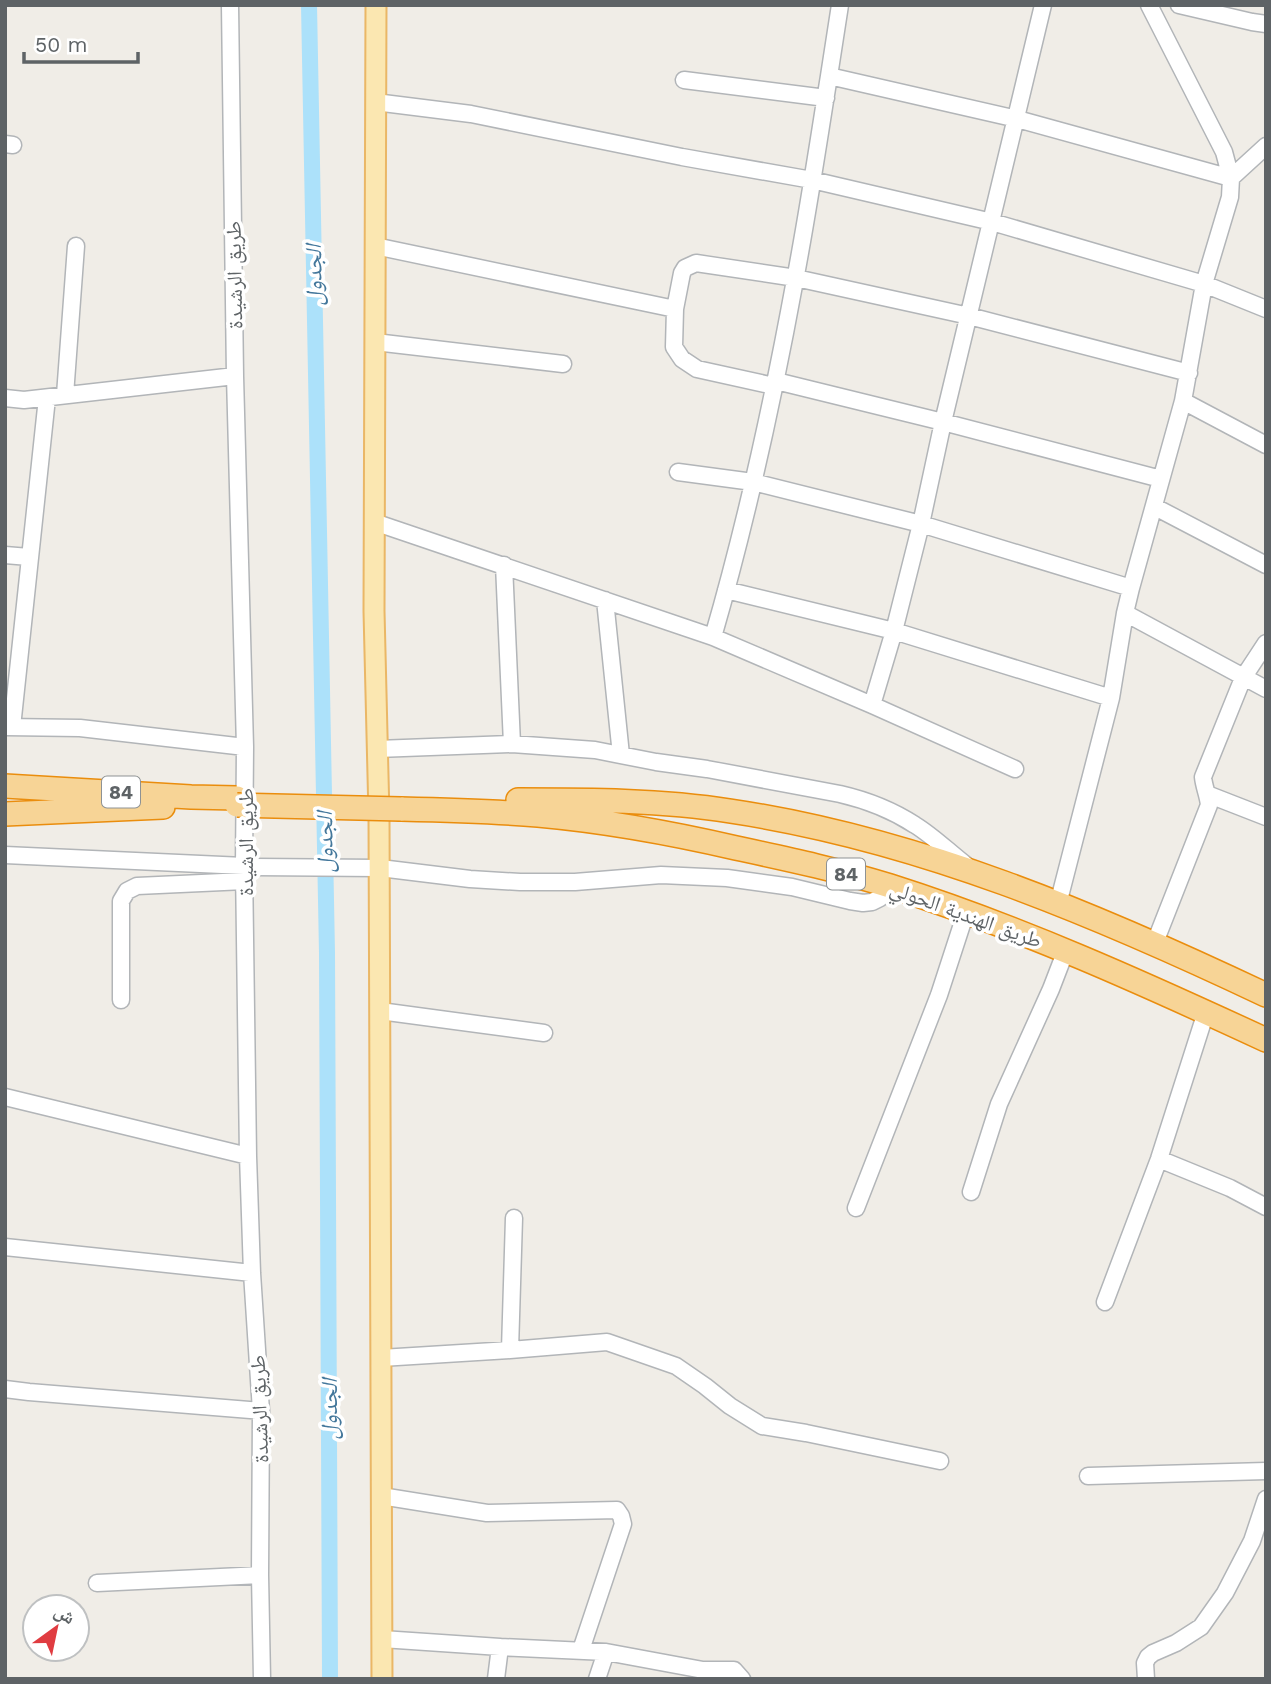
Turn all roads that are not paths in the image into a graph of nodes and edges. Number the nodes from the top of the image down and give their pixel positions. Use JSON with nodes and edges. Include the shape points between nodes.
{"nodes":[{"id":1,"x":230,"y":5,"type":"edge"},
{"id":2,"x":376,"y":5,"type":"edge"},
{"id":3,"x":840,"y":5,"type":"edge"},
{"id":4,"x":1043,"y":5,"type":"edge"},
{"id":5,"x":1149,"y":5,"type":"edge"},
{"id":6,"x":1179,"y":5,"type":"edge"},
{"id":7,"x":1266,"y":24,"type":"edge"},
{"id":8,"x":829,"y":76,"type":"junction"},
{"id":9,"x":684,"y":80,"type":"dead end"},
{"id":10,"x":825,"y":98,"type":"junction"},
{"id":11,"x":375,"y":102,"type":"junction"},
{"id":12,"x":1017,"y":119,"type":"junction"},
{"id":13,"x":1266,"y":146,"type":"edge"},
{"id":14,"x":1231,"y":178,"type":"junction"},
{"id":15,"x":812,"y":180,"type":"junction"},
{"id":16,"x":992,"y":222,"type":"junction"},
{"id":17,"x":76,"y":246,"type":"dead end"},
{"id":18,"x":376,"y":246,"type":"junction"},
{"id":19,"x":796,"y":278,"type":"junction"},
{"id":20,"x":1203,"y":284,"type":"junction"},
{"id":21,"x":675,"y":309,"type":"junction"},
{"id":22,"x":1266,"y":309,"type":"edge"},
{"id":23,"x":969,"y":316,"type":"junction"},
{"id":24,"x":375,"y":342,"type":"junction"},
{"id":25,"x":563,"y":364,"type":"dead end"},
{"id":26,"x":1189,"y":373,"type":"junction"},
{"id":27,"x":235,"y":376,"type":"junction"},
{"id":28,"x":775,"y":384,"type":"junction"},
{"id":29,"x":65,"y":396,"type":"junction"},
{"id":30,"x":5,"y":398,"type":"edge"},
{"id":31,"x":47,"y":398,"type":"junction"},
{"id":32,"x":1183,"y":401,"type":"junction"},
{"id":33,"x":943,"y":422,"type":"junction"},
{"id":34,"x":1266,"y":445,"type":"edge"},
{"id":35,"x":678,"y":472,"type":"dead end"},
{"id":36,"x":1161,"y":479,"type":"junction"},
{"id":37,"x":753,"y":482,"type":"junction"},
{"id":38,"x":1155,"y":507,"type":"junction"},
{"id":39,"x":374,"y":522,"type":"junction"},
{"id":40,"x":921,"y":524,"type":"junction"},
{"id":41,"x":5,"y":555,"type":"edge"},
{"id":42,"x":29,"y":557,"type":"junction"},
{"id":43,"x":503,"y":565,"type":"junction"},
{"id":44,"x":1266,"y":565,"type":"edge"},
{"id":45,"x":1131,"y":588,"type":"junction"},
{"id":46,"x":726,"y":590,"type":"junction"},
{"id":47,"x":606,"y":600,"type":"junction"},
{"id":48,"x":1125,"y":613,"type":"junction"},
{"id":49,"x":894,"y":631,"type":"junction"},
{"id":50,"x":713,"y":637,"type":"junction"},
{"id":51,"x":1266,"y":643,"type":"edge"},
{"id":52,"x":1243,"y":678,"type":"junction"},
{"id":53,"x":1266,"y":689,"type":"edge"},
{"id":54,"x":1111,"y":698,"type":"junction"},
{"id":55,"x":872,"y":705,"type":"junction"},
{"id":56,"x":9,"y":727,"type":"edge"},
{"id":57,"x":512,"y":744,"type":"junction"},
{"id":58,"x":245,"y":747,"type":"junction"},
{"id":59,"x":377,"y":749,"type":"junction"},
{"id":60,"x":621,"y":755,"type":"junction"},
{"id":61,"x":1015,"y":769,"type":"dead end"},
{"id":62,"x":5,"y":786,"type":"edge"},
{"id":63,"x":1207,"y":794,"type":"junction"},
{"id":64,"x":237,"y":801,"type":"junction"},
{"id":65,"x":400,"y":805,"type":"junction"},
{"id":66,"x":5,"y":814,"type":"edge"},
{"id":67,"x":1266,"y":817,"type":"edge"},
{"id":68,"x":5,"y":855,"type":"edge"},
{"id":69,"x":380,"y":868,"type":"junction"},
{"id":70,"x":245,"y":872,"type":"junction"},
{"id":71,"x":975,"y":872,"type":"junction"},
{"id":72,"x":889,"y":886,"type":"junction"},
{"id":73,"x":1058,"y":904,"type":"junction"},
{"id":74,"x":966,"y":912,"type":"junction"},
{"id":75,"x":1154,"y":944,"type":"junction"},
{"id":76,"x":1066,"y":950,"type":"junction"},
{"id":77,"x":1266,"y":995,"type":"edge"},
{"id":78,"x":121,"y":1000,"type":"dead end"},
{"id":79,"x":380,"y":1011,"type":"junction"},
{"id":80,"x":1206,"y":1012,"type":"junction"},
{"id":81,"x":544,"y":1033,"type":"dead end"},
{"id":82,"x":1266,"y":1040,"type":"edge"},
{"id":83,"x":5,"y":1097,"type":"edge"},
{"id":84,"x":248,"y":1156,"type":"junction"},
{"id":85,"x":1159,"y":1159,"type":"junction"},
{"id":86,"x":971,"y":1192,"type":"dead end"},
{"id":87,"x":1266,"y":1207,"type":"edge"},
{"id":88,"x":856,"y":1208,"type":"dead end"},
{"id":89,"x":514,"y":1218,"type":"dead end"},
{"id":90,"x":5,"y":1247,"type":"edge"},
{"id":91,"x":252,"y":1273,"type":"junction"},
{"id":92,"x":1105,"y":1302,"type":"dead end"},
{"id":93,"x":510,"y":1350,"type":"junction"},
{"id":94,"x":381,"y":1358,"type":"junction"},
{"id":95,"x":5,"y":1389,"type":"edge"},
{"id":96,"x":261,"y":1411,"type":"junction"},
{"id":97,"x":940,"y":1461,"type":"dead end"},
{"id":98,"x":1266,"y":1471,"type":"edge"},
{"id":99,"x":1088,"y":1476,"type":"dead end"},
{"id":100,"x":381,"y":1496,"type":"junction"},
{"id":101,"x":1266,"y":1499,"type":"edge"},
{"id":102,"x":260,"y":1576,"type":"junction"},
{"id":103,"x":97,"y":1583,"type":"dead end"},
{"id":104,"x":382,"y":1639,"type":"junction"},
{"id":105,"x":500,"y":1647,"type":"junction"},
{"id":106,"x":581,"y":1650,"type":"junction"},
{"id":107,"x":606,"y":1651,"type":"junction"},
{"id":108,"x":262,"y":1679,"type":"edge"},
{"id":109,"x":382,"y":1679,"type":"edge"},
{"id":110,"x":496,"y":1679,"type":"edge"},
{"id":111,"x":597,"y":1679,"type":"edge"},
{"id":112,"x":742,"y":1679,"type":"edge"},
{"id":113,"x":1146,"y":1679,"type":"edge"}],
"edges":[{"from":1,"to":27,"type":"street","name":"طريق الرشيدة"},
{"from":2,"to":11,"type":"main road"},
{"from":3,"to":8,"type":"street"},
{"from":4,"to":12,"type":"street"},
{"from":5,"to":14,"type":"street","via":[[1224,152]]},
{"from":6,"to":7,"type":"street"},
{"from":8,"to":10,"type":"street"},
{"from":8,"to":12,"type":"street"},
{"from":9,"to":10,"type":"street"},
{"from":10,"to":15,"type":"street"},
{"from":11,"to":15,"type":"street","via":[[471,114]]},
{"from":11,"to":18,"type":"main road"},
{"from":12,"to":14,"type":"street"},
{"from":12,"to":16,"type":"street"},
{"from":13,"to":14,"type":"street"},
{"from":14,"to":20,"type":"street","via":[[1230,197]]},
{"from":15,"to":16,"type":"street"},
{"from":15,"to":19,"type":"street"},
{"from":16,"to":20,"type":"street"},
{"from":16,"to":23,"type":"street"},
{"from":17,"to":29,"type":"street"},
{"from":18,"to":21,"type":"street"},
{"from":18,"to":24,"type":"main road"},
{"from":19,"to":21,"type":"street","via":[[696,262],[682,273]]},
{"from":19,"to":23,"type":"street"},
{"from":19,"to":28,"type":"street"},
{"from":20,"to":22,"type":"street"},
{"from":20,"to":26,"type":"street"},
{"from":21,"to":28,"type":"street","via":[[674,347],[682,359],[697,369]]},
{"from":23,"to":26,"type":"street"},
{"from":23,"to":33,"type":"street"},
{"from":24,"to":25,"type":"street"},
{"from":24,"to":39,"type":"main road"},
{"from":26,"to":32,"type":"street"},
{"from":27,"to":29,"type":"street"},
{"from":27,"to":58,"type":"street","name":"طريق الرشيدة"},
{"from":28,"to":33,"type":"street"},
{"from":28,"to":37,"type":"street"},
{"from":29,"to":31,"type":"street"},
{"from":30,"to":31,"type":"street"},
{"from":31,"to":42,"type":"street"},
{"from":32,"to":34,"type":"street"},
{"from":32,"to":36,"type":"street"},
{"from":33,"to":36,"type":"street"},
{"from":33,"to":40,"type":"street"},
{"from":35,"to":37,"type":"street"},
{"from":36,"to":38,"type":"street"},
{"from":37,"to":40,"type":"street"},
{"from":37,"to":46,"type":"street"},
{"from":38,"to":44,"type":"street"},
{"from":38,"to":45,"type":"street"},
{"from":39,"to":43,"type":"street"},
{"from":39,"to":59,"type":"main road"},
{"from":40,"to":45,"type":"street"},
{"from":40,"to":49,"type":"street"},
{"from":41,"to":42,"type":"street"},
{"from":42,"to":56,"type":"street"},
{"from":43,"to":47,"type":"street"},
{"from":43,"to":57,"type":"street"},
{"from":45,"to":48,"type":"street"},
{"from":46,"to":49,"type":"street"},
{"from":46,"to":50,"type":"street"},
{"from":47,"to":50,"type":"street"},
{"from":47,"to":60,"type":"street"},
{"from":48,"to":52,"type":"street"},
{"from":48,"to":54,"type":"street"},
{"from":49,"to":54,"type":"street"},
{"from":49,"to":55,"type":"street"},
{"from":50,"to":55,"type":"street"},
{"from":51,"to":52,"type":"street"},
{"from":52,"to":53,"type":"street"},
{"from":52,"to":63,"type":"street","via":[[1203,777]]},
{"from":54,"to":73,"type":"street"},
{"from":55,"to":61,"type":"street"},
{"from":56,"to":58,"type":"street","via":[[80,728]]},
{"from":57,"to":59,"type":"street"},
{"from":57,"to":60,"type":"street"},
{"from":58,"to":70,"type":"street","name":"طريق الرشيدة"},
{"from":59,"to":69,"type":"main road"},
{"from":60,"to":71,"type":"street","via":[[860,799],[916,825]]},
{"from":62,"to":64,"type":"highway","number":"84"},
{"from":63,"to":67,"type":"street"},
{"from":63,"to":75,"type":"street","via":[[1209,805]]},
{"from":64,"to":65,"type":"highway","number":"84"},
{"from":64,"to":66,"type":"highway","number":"84"},
{"from":65,"to":71,"type":"highway","name":"طريق الهندية الحولي","number":"84","via":[[555,800],[728,810],[842,833]]},
{"from":65,"to":72,"type":"highway","name":"طريق الهندية الحولي","number":"84","via":[[589,820],[780,857]]},
{"from":68,"to":70,"type":"street"},
{"from":69,"to":70,"type":"street","via":[[290,867]]},
{"from":69,"to":72,"type":"street","via":[[520,882],[661,875],[727,878],[863,903],[880,898]]},
{"from":69,"to":79,"type":"main road"},
{"from":70,"to":78,"type":"street","via":[[127,891],[121,901]]},
{"from":70,"to":84,"type":"street","name":"طريق الرشيدة"},
{"from":71,"to":73,"type":"highway","name":"طريق الهندية الحولي","number":"84"},
{"from":72,"to":74,"type":"highway","name":"طريق الهندية الحولي","number":"84"},
{"from":73,"to":75,"type":"highway","name":"طريق الهندية الحولي","number":"84"},
{"from":74,"to":76,"type":"highway","name":"طريق الهندية الحولي","number":"84"},
{"from":74,"to":88,"type":"street","via":[[939,995]]},
{"from":75,"to":77,"type":"highway","name":"طريق الهندية الحولي","number":"84"},
{"from":76,"to":80,"type":"highway","name":"طريق الهندية الحولي","number":"84"},
{"from":76,"to":86,"type":"street","via":[[999,1104]]},
{"from":79,"to":81,"type":"street"},
{"from":79,"to":94,"type":"main road"},
{"from":80,"to":82,"type":"highway","name":"طريق الهندية الحولي","number":"84"},
{"from":80,"to":85,"type":"street"},
{"from":83,"to":84,"type":"street"},
{"from":84,"to":91,"type":"street","name":"طريق الرشيدة"},
{"from":85,"to":87,"type":"street"},
{"from":85,"to":92,"type":"street"},
{"from":89,"to":93,"type":"street"},
{"from":90,"to":91,"type":"street"},
{"from":91,"to":96,"type":"street","name":"طريق الرشيدة"},
{"from":93,"to":94,"type":"street"},
{"from":93,"to":97,"type":"street","via":[[607,1342],[676,1366],[762,1426]]},
{"from":94,"to":100,"type":"main road"},
{"from":95,"to":96,"type":"street"},
{"from":96,"to":102,"type":"street","name":"طريق الرشيدة"},
{"from":98,"to":99,"type":"street"},
{"from":100,"to":104,"type":"main road"},
{"from":100,"to":106,"type":"street","via":[[487,1513],[617,1510],[623,1524]]},
{"from":101,"to":113,"type":"street","via":[[1252,1541],[1225,1593],[1201,1627],[1148,1657]]},
{"from":102,"to":103,"type":"street"},
{"from":102,"to":108,"type":"street","name":"طريق الرشيدة"},
{"from":104,"to":105,"type":"street"},
{"from":104,"to":109,"type":"main road"},
{"from":105,"to":106,"type":"street"},
{"from":105,"to":110,"type":"street"},
{"from":106,"to":107,"type":"street"},
{"from":107,"to":111,"type":"street"},
{"from":107,"to":112,"type":"street","via":[[703,1670],[734,1670]]}]}
